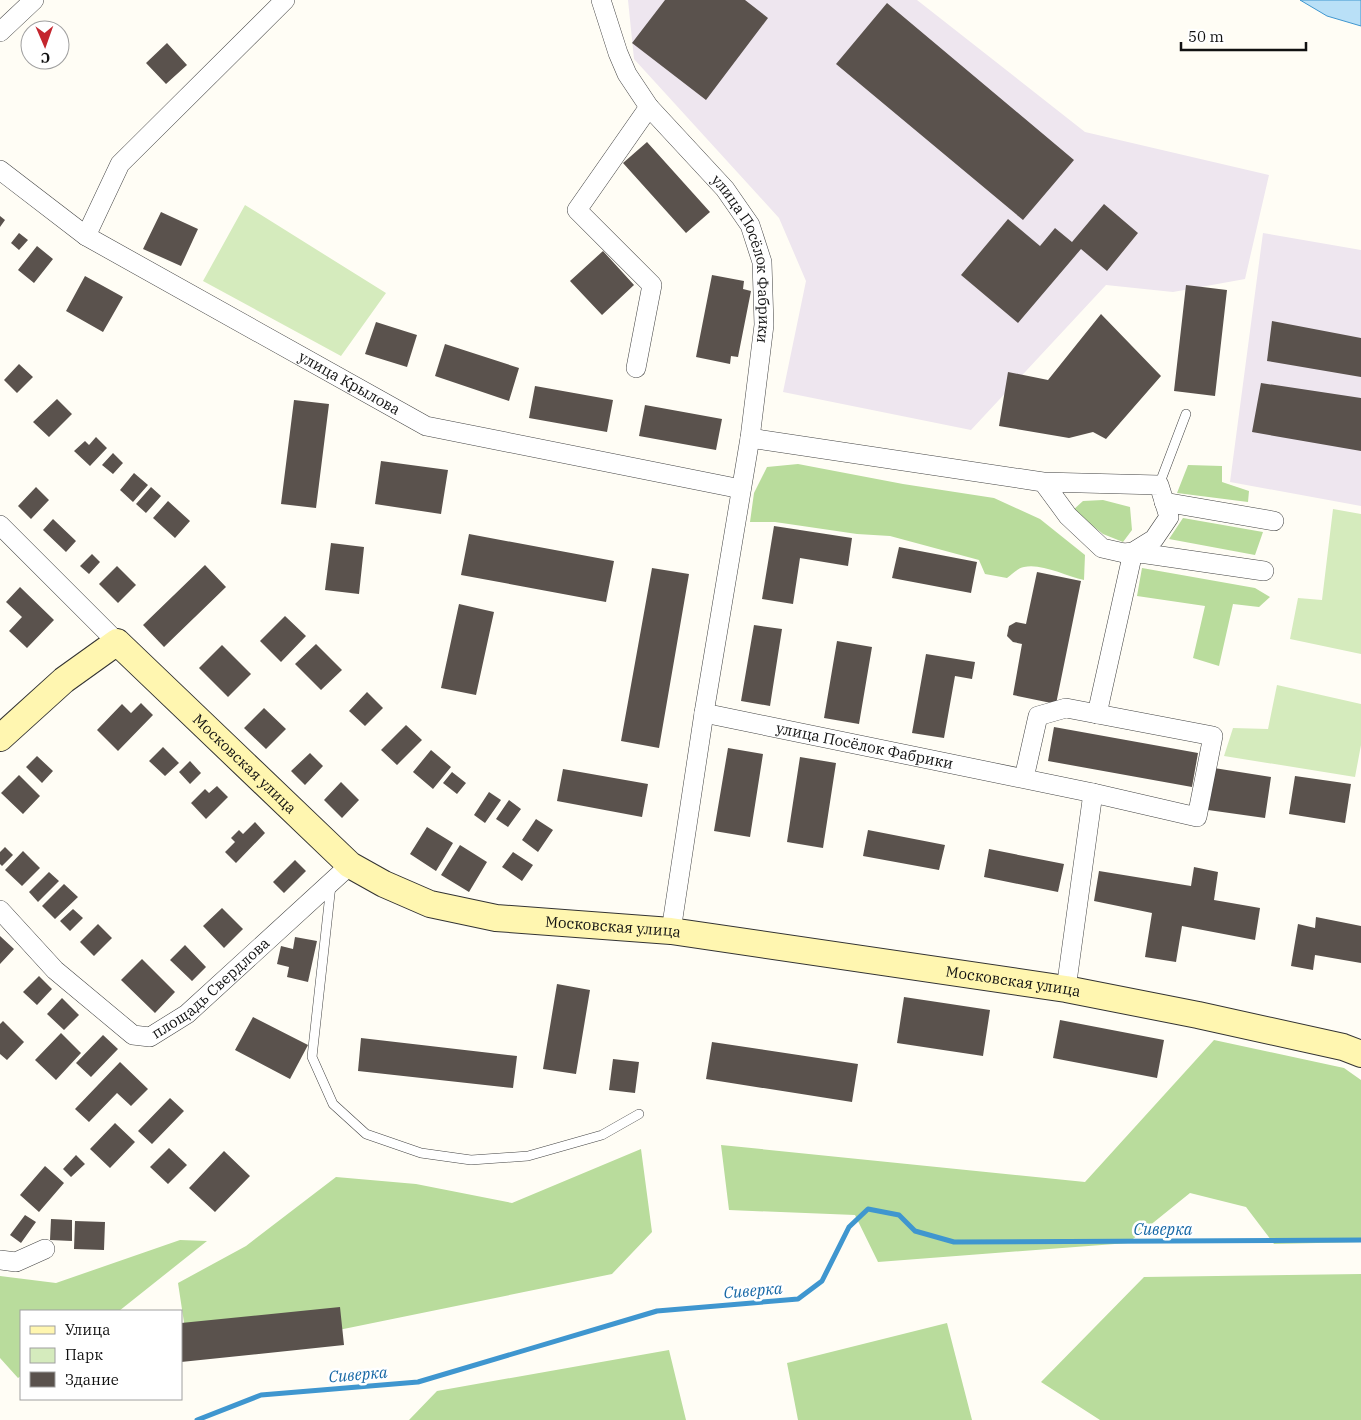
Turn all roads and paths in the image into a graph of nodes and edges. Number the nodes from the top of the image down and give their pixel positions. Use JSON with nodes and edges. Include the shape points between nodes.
{"nodes":[{"id":1,"x":34,"y":0,"type":"edge"},
{"id":2,"x":285,"y":0,"type":"edge"},
{"id":3,"x":601,"y":0,"type":"edge"},
{"id":4,"x":0,"y":32,"type":"edge"},
{"id":5,"x":650,"y":108,"type":"junction"},
{"id":6,"x":0,"y":170,"type":"edge"},
{"id":7,"x":86,"y":236,"type":"junction"},
{"id":8,"x":636,"y":368,"type":"dead end"},
{"id":9,"x":1186,"y":414,"type":"dead end"},
{"id":10,"x":750,"y":438,"type":"junction"},
{"id":11,"x":1043,"y":482,"type":"junction"},
{"id":12,"x":741,"y":489,"type":"junction"},
{"id":13,"x":1161,"y":493,"type":"junction"},
{"id":14,"x":1274,"y":520,"type":"dead end"},
{"id":15,"x":0,"y":525,"type":"edge"},
{"id":16,"x":1132,"y":552,"type":"junction"},
{"id":17,"x":1264,"y":571,"type":"dead end"},
{"id":18,"x":117,"y":642,"type":"junction"},
{"id":19,"x":704,"y":713,"type":"junction"},
{"id":20,"x":1097,"y":714,"type":"junction"},
{"id":21,"x":0,"y":738,"type":"edge"},
{"id":22,"x":1024,"y":778,"type":"junction"},
{"id":23,"x":1093,"y":793,"type":"junction"},
{"id":24,"x":350,"y":865,"type":"junction"},
{"id":25,"x":331,"y":883,"type":"junction"},
{"id":26,"x":0,"y":910,"type":"edge"},
{"id":27,"x":671,"y":931,"type":"junction"},
{"id":28,"x":1066,"y":990,"type":"junction"},
{"id":29,"x":1361,"y":1054,"type":"edge"},
{"id":30,"x":639,"y":1114,"type":"dead end"},
{"id":31,"x":45,"y":1249,"type":"dead end"},
{"id":32,"x":0,"y":1260,"type":"edge"}],
"edges":[{"from":1,"to":4,"type":"street"},
{"from":2,"to":7,"type":"street","via":[[120,164]]},
{"from":3,"to":5,"type":"street","name":"улица Посёлок Фабрики","via":[[627,74]]},
{"from":5,"to":8,"type":"street","via":[[577,210],[652,285]]},
{"from":5,"to":10,"type":"street","name":"улица Посёлок Фабрики","via":[[725,189],[750,225],[762,262],[764,325]]},
{"from":6,"to":7,"type":"street","name":"улица Крылова"},
{"from":7,"to":12,"type":"street","name":"улица Крылова","via":[[426,426]]},
{"from":9,"to":13,"type":"lane"},
{"from":10,"to":11,"type":"street"},
{"from":10,"to":12,"type":"street","name":"улица Посёлок Фабрики"},
{"from":11,"to":13,"type":"street"},
{"from":11,"to":16,"type":"street","via":[[1068,516],[1102,548]]},
{"from":12,"to":19,"type":"street","name":"улица Посёлок Фабрики"},
{"from":13,"to":14,"type":"street"},
{"from":13,"to":16,"type":"street","via":[[1169,517],[1154,539]]},
{"from":15,"to":18,"type":"street","name":"Московская улица"},
{"from":16,"to":17,"type":"street"},
{"from":16,"to":20,"type":"street"},
{"from":18,"to":21,"type":"main road","via":[[64,680]]},
{"from":18,"to":24,"type":"main road","name":"Московская улица"},
{"from":19,"to":22,"type":"street","name":"улица Посёлок Фабрики"},
{"from":19,"to":27,"type":"street","name":"улица Посёлок Фабрики"},
{"from":20,"to":22,"type":"street","name":"улица Посёлок Фабрики","via":[[1066,708],[1038,716]]},
{"from":20,"to":23,"type":"street","name":"улица Посёлок Фабрики","via":[[1213,736],[1198,817]]},
{"from":22,"to":23,"type":"street","name":"улица Посёлок Фабрики"},
{"from":23,"to":28,"type":"street"},
{"from":24,"to":25,"type":"street","name":"площадь Свердлова"},
{"from":24,"to":27,"type":"main road","name":"Московская улица","via":[[430,904],[496,918]]},
{"from":25,"to":26,"type":"street","name":"площадь Свердлова","via":[[187,1014],[150,1037],[133,1035],[55,970]]},
{"from":25,"to":30,"type":"lane","via":[[312,1057],[333,1104],[366,1134],[420,1154],[471,1160],[528,1156],[602,1135]]},
{"from":27,"to":28,"type":"main road","name":"Московская улица"},
{"from":28,"to":29,"type":"main road","name":"Московская улица","via":[[1198,1015],[1344,1047]]},
{"from":31,"to":32,"type":"street","via":[[16,1262]]}]}
